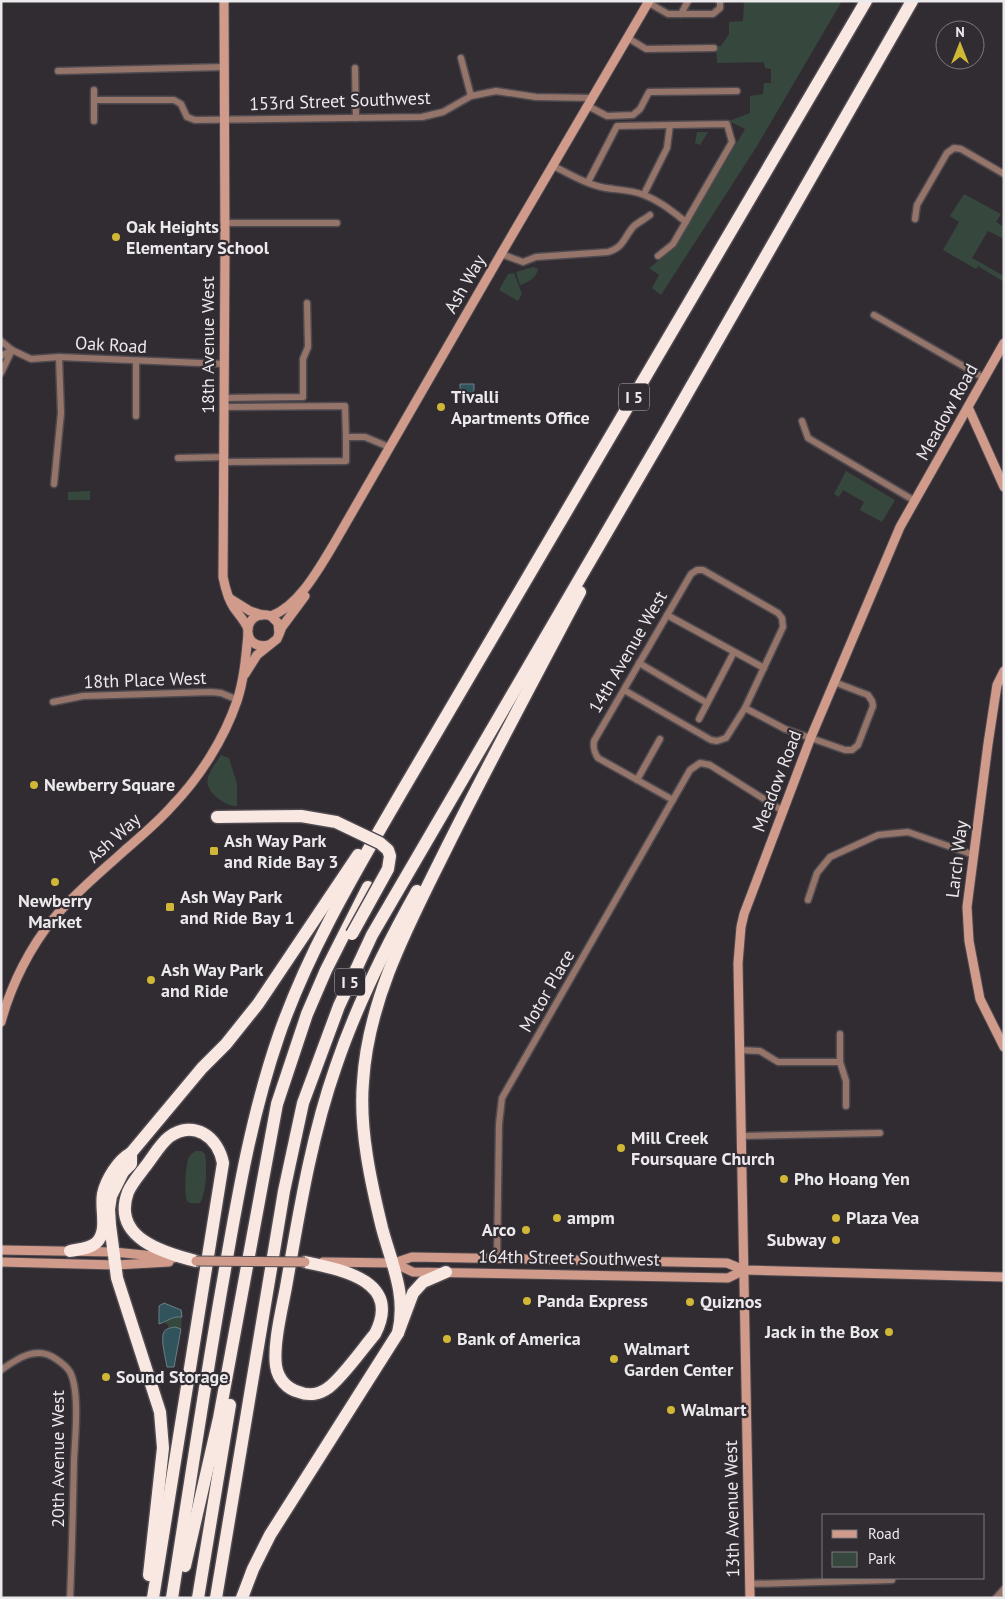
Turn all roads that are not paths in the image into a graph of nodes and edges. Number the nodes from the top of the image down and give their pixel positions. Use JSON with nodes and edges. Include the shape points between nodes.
{"nodes":[{"id":1,"x":224,"y":1,"type":"edge"},
{"id":2,"x":688,"y":1,"type":"edge"},
{"id":3,"x":866,"y":1,"type":"edge"},
{"id":4,"x":912,"y":1,"type":"edge"},
{"id":5,"x":648,"y":2,"type":"edge"},
{"id":6,"x":720,"y":5,"type":"edge"},
{"id":7,"x":681,"y":14,"type":"junction"},
{"id":8,"x":628,"y":38,"type":"junction"},
{"id":9,"x":714,"y":48,"type":"dead end"},
{"id":10,"x":461,"y":58,"type":"dead end"},
{"id":11,"x":224,"y":67,"type":"junction"},
{"id":12,"x":355,"y":68,"type":"dead end"},
{"id":13,"x":58,"y":71,"type":"dead end"},
{"id":14,"x":94,"y":90,"type":"dead end"},
{"id":15,"x":737,"y":91,"type":"dead end"},
{"id":16,"x":471,"y":96,"type":"junction"},
{"id":17,"x":593,"y":98,"type":"junction"},
{"id":18,"x":94,"y":100,"type":"junction"},
{"id":19,"x":588,"y":106,"type":"junction"},
{"id":20,"x":356,"y":118,"type":"junction"},
{"id":21,"x":224,"y":120,"type":"junction"},
{"id":22,"x":94,"y":121,"type":"dead end"},
{"id":23,"x":670,"y":125,"type":"junction"},
{"id":24,"x":552,"y":166,"type":"junction"},
{"id":25,"x":1004,"y":174,"type":"edge"},
{"id":26,"x":588,"y":182,"type":"junction"},
{"id":27,"x":644,"y":194,"type":"junction"},
{"id":28,"x":650,"y":215,"type":"dead end"},
{"id":29,"x":915,"y":219,"type":"dead end"},
{"id":30,"x":337,"y":222,"type":"dead end"},
{"id":31,"x":686,"y":222,"type":"junction"},
{"id":32,"x":225,"y":223,"type":"junction"},
{"id":33,"x":501,"y":254,"type":"junction"},
{"id":34,"x":658,"y":256,"type":"dead end"},
{"id":35,"x":307,"y":303,"type":"dead end"},
{"id":36,"x":874,"y":315,"type":"dead end"},
{"id":37,"x":1,"y":341,"type":"edge"},
{"id":38,"x":1004,"y":343,"type":"edge"},
{"id":39,"x":12,"y":350,"type":"junction"},
{"id":40,"x":1,"y":356,"type":"edge"},
{"id":41,"x":59,"y":357,"type":"junction"},
{"id":42,"x":136,"y":362,"type":"junction"},
{"id":43,"x":224,"y":364,"type":"junction"},
{"id":44,"x":1,"y":373,"type":"edge"},
{"id":45,"x":984,"y":378,"type":"junction"},
{"id":46,"x":224,"y":402,"type":"junction"},
{"id":47,"x":968,"y":407,"type":"junction"},
{"id":48,"x":136,"y":416,"type":"dead end"},
{"id":49,"x":802,"y":421,"type":"dead end"},
{"id":50,"x":664,"y":434,"type":"junction"},
{"id":51,"x":346,"y":437,"type":"junction"},
{"id":52,"x":389,"y":447,"type":"junction"},
{"id":53,"x":178,"y":458,"type":"dead end"},
{"id":54,"x":224,"y":460,"type":"junction"},
{"id":55,"x":54,"y":484,"type":"dead end"},
{"id":56,"x":1004,"y":487,"type":"edge"},
{"id":57,"x":915,"y":502,"type":"junction"},
{"id":58,"x":310,"y":583,"type":"junction"},
{"id":59,"x":229,"y":598,"type":"junction"},
{"id":60,"x":667,"y":614,"type":"junction"},
{"id":61,"x":267,"y":615,"type":"junction"},
{"id":62,"x":248,"y":631,"type":"junction"},
{"id":63,"x":279,"y":634,"type":"junction"},
{"id":64,"x":269,"y":645,"type":"junction"},
{"id":65,"x":734,"y":652,"type":"junction"},
{"id":66,"x":639,"y":663,"type":"junction"},
{"id":67,"x":764,"y":668,"type":"junction"},
{"id":68,"x":1004,"y":671,"type":"edge"},
{"id":69,"x":243,"y":676,"type":"junction"},
{"id":70,"x":834,"y":682,"type":"junction"},
{"id":71,"x":624,"y":690,"type":"junction"},
{"id":72,"x":238,"y":700,"type":"junction"},
{"id":73,"x":53,"y":702,"type":"dead end"},
{"id":74,"x":707,"y":703,"type":"junction"},
{"id":75,"x":745,"y":708,"type":"junction"},
{"id":76,"x":699,"y":719,"type":"dead end"},
{"id":77,"x":811,"y":737,"type":"junction"},
{"id":78,"x":660,"y":739,"type":"dead end"},
{"id":79,"x":637,"y":780,"type":"junction"},
{"id":80,"x":401,"y":793,"type":"junction"},
{"id":81,"x":473,"y":795,"type":"junction"},
{"id":82,"x":673,"y":800,"type":"junction"},
{"id":83,"x":783,"y":811,"type":"junction"},
{"id":84,"x":216,"y":817,"type":"dead end"},
{"id":85,"x":373,"y":839,"type":"junction"},
{"id":86,"x":974,"y":855,"type":"junction"},
{"id":87,"x":808,"y":900,"type":"dead end"},
{"id":88,"x":1,"y":1022,"type":"edge"},
{"id":89,"x":840,"y":1034,"type":"dead end"},
{"id":90,"x":1004,"y":1047,"type":"edge"},
{"id":91,"x":739,"y":1050,"type":"junction"},
{"id":92,"x":840,"y":1062,"type":"junction"},
{"id":93,"x":846,"y":1106,"type":"dead end"},
{"id":94,"x":880,"y":1133,"type":"dead end"},
{"id":95,"x":741,"y":1136,"type":"junction"},
{"id":96,"x":131,"y":1153,"type":"junction"},
{"id":97,"x":1,"y":1250,"type":"edge"},
{"id":98,"x":70,"y":1251,"type":"junction"},
{"id":99,"x":115,"y":1258,"type":"junction"},
{"id":100,"x":497,"y":1259,"type":"junction"},
{"id":101,"x":196,"y":1261,"type":"junction"},
{"id":102,"x":1,"y":1262,"type":"edge"},
{"id":103,"x":305,"y":1262,"type":"junction"},
{"id":104,"x":394,"y":1263,"type":"junction"},
{"id":105,"x":744,"y":1270,"type":"junction"},
{"id":106,"x":446,"y":1272,"type":"junction"},
{"id":107,"x":1004,"y":1277,"type":"edge"},
{"id":108,"x":398,"y":1334,"type":"junction"},
{"id":109,"x":1,"y":1370,"type":"edge"},
{"id":110,"x":892,"y":1580,"type":"dead end"},
{"id":111,"x":749,"y":1584,"type":"junction"},
{"id":112,"x":1004,"y":1589,"type":"edge"},
{"id":113,"x":70,"y":1598,"type":"edge"},
{"id":114,"x":146,"y":1598,"type":"edge"},
{"id":115,"x":153,"y":1598,"type":"edge"},
{"id":116,"x":172,"y":1598,"type":"edge"},
{"id":117,"x":178,"y":1598,"type":"edge"},
{"id":118,"x":198,"y":1598,"type":"edge"},
{"id":119,"x":216,"y":1598,"type":"edge"},
{"id":120,"x":242,"y":1598,"type":"edge"},
{"id":121,"x":750,"y":1598,"type":"edge"},
{"id":122,"x":996,"y":1598,"type":"edge"}],
"edges":[{"from":1,"to":11,"type":"street","name":"18th Avenue West"},
{"from":2,"to":7,"type":"street"},
{"from":3,"to":80,"type":"highway","number":"I 5"},
{"from":4,"to":50,"type":"highway","number":"I 5"},
{"from":5,"to":7,"type":"street","via":[[668,14]]},
{"from":5,"to":8,"type":"street","name":"Ash Way"},
{"from":6,"to":7,"type":"street","via":[[713,14]]},
{"from":8,"to":9,"type":"street","via":[[646,48]]},
{"from":8,"to":17,"type":"street","name":"Ash Way"},
{"from":10,"to":16,"type":"street"},
{"from":11,"to":13,"type":"street"},
{"from":11,"to":21,"type":"street","name":"18th Avenue West"},
{"from":12,"to":20,"type":"street"},
{"from":14,"to":18,"type":"street"},
{"from":15,"to":19,"type":"street","via":[[648,92],[640,109],[633,115],[607,116]]},
{"from":16,"to":17,"type":"street","name":"153rd Street Southwest","via":[[496,92],[536,97]]},
{"from":16,"to":20,"type":"street","name":"153rd Street Southwest","via":[[442,112],[422,117]]},
{"from":17,"to":19,"type":"street","name":"Ash Way"},
{"from":18,"to":21,"type":"street","name":"153rd Street Southwest","via":[[174,100],[181,104],[190,120]]},
{"from":18,"to":22,"type":"street"},
{"from":19,"to":24,"type":"street","name":"Ash Way"},
{"from":20,"to":21,"type":"street","name":"153rd Street Southwest"},
{"from":21,"to":32,"type":"street","name":"18th Avenue West"},
{"from":23,"to":26,"type":"street","via":[[617,126]]},
{"from":23,"to":27,"type":"street","via":[[667,148]]},
{"from":23,"to":31,"type":"street","via":[[727,124],[732,142]]},
{"from":24,"to":26,"type":"street"},
{"from":24,"to":33,"type":"street","name":"Ash Way"},
{"from":25,"to":29,"type":"street","via":[[954,148],[947,153],[918,205]]},
{"from":26,"to":27,"type":"street"},
{"from":27,"to":31,"type":"street"},
{"from":28,"to":33,"type":"street","via":[[634,226],[624,242],[608,252],[536,257],[523,262]]},
{"from":30,"to":32,"type":"street"},
{"from":31,"to":34,"type":"street","via":[[673,244]]},
{"from":32,"to":43,"type":"street","name":"18th Avenue West"},
{"from":33,"to":52,"type":"street","name":"Ash Way"},
{"from":35,"to":46,"type":"street","via":[[308,347],[303,359],[303,397]]},
{"from":36,"to":45,"type":"street"},
{"from":37,"to":39,"type":"street","name":"Oak Road"},
{"from":38,"to":45,"type":"street","name":"Meadow Road"},
{"from":39,"to":40,"type":"street"},
{"from":39,"to":41,"type":"street","name":"Oak Road","via":[[31,358]]},
{"from":39,"to":44,"type":"street"},
{"from":41,"to":42,"type":"street","name":"Oak Road"},
{"from":41,"to":55,"type":"street","via":[[61,413]]},
{"from":42,"to":43,"type":"street","name":"Oak Road"},
{"from":42,"to":48,"type":"street"},
{"from":43,"to":46,"type":"street","name":"18th Avenue West"},
{"from":45,"to":47,"type":"street","name":"Meadow Road"},
{"from":46,"to":51,"type":"street","via":[[345,406]]},
{"from":46,"to":54,"type":"street","name":"18th Avenue West"},
{"from":47,"to":56,"type":"street"},
{"from":47,"to":57,"type":"street","name":"Meadow Road"},
{"from":49,"to":57,"type":"street","via":[[808,438]]},
{"from":50,"to":81,"type":"highway"},
{"from":50,"to":119,"type":"highway","number":"I 5","via":[[372,935],[339,1006],[303,1103],[284,1191]]},
{"from":51,"to":52,"type":"street","via":[[364,437]]},
{"from":51,"to":54,"type":"street","via":[[346,461]]},
{"from":52,"to":58,"type":"street","name":"Ash Way"},
{"from":53,"to":54,"type":"street"},
{"from":54,"to":59,"type":"street","name":"18th Avenue West","via":[[224,577]]},
{"from":57,"to":70,"type":"street","name":"Meadow Road","via":[[900,527]]},
{"from":58,"to":61,"type":"street","name":"Ash Way","via":[[285,610]]},
{"from":58,"to":63,"type":"street","name":"Ash Way","via":[[308,592]]},
{"from":59,"to":61,"type":"street","via":[[250,611]]},
{"from":59,"to":62,"type":"street","name":"18th Avenue West"},
{"from":60,"to":65,"type":"street"},
{"from":60,"to":66,"type":"street","name":"14th Avenue West"},
{"from":60,"to":67,"type":"street","name":"14th Avenue West","via":[[691,574],[704,570],[778,613],[783,627]]},
{"from":61,"to":62,"type":"street","via":[[252,619]]},
{"from":61,"to":63,"type":"street","via":[[278,624]]},
{"from":62,"to":64,"type":"street","via":[[255,645]]},
{"from":62,"to":69,"type":"street","name":"Ash Way"},
{"from":63,"to":64,"type":"street"},
{"from":64,"to":69,"type":"street","name":"Ash Way","via":[[256,655]]},
{"from":65,"to":67,"type":"street"},
{"from":65,"to":74,"type":"street"},
{"from":66,"to":71,"type":"street","name":"14th Avenue West"},
{"from":66,"to":74,"type":"street"},
{"from":67,"to":75,"type":"street"},
{"from":68,"to":86,"type":"street","name":"Larch Way","via":[[997,685]]},
{"from":69,"to":72,"type":"street","name":"Ash Way"},
{"from":70,"to":77,"type":"street","name":"Meadow Road"},
{"from":70,"to":77,"type":"street","via":[[868,695],[872,701],[858,745],[852,750],[845,750]]},
{"from":71,"to":75,"type":"street","via":[[717,741],[726,738]]},
{"from":71,"to":79,"type":"street","name":"14th Avenue West","via":[[594,741],[594,753]]},
{"from":72,"to":73,"type":"street","name":"18th Place West","via":[[211,692],[83,696]]},
{"from":72,"to":88,"type":"street","name":"Ash Way","via":[[218,741],[190,786],[171,808],[54,918],[20,972]]},
{"from":74,"to":76,"type":"street"},
{"from":75,"to":77,"type":"street","via":[[785,729]]},
{"from":77,"to":83,"type":"street","name":"Meadow Road"},
{"from":78,"to":79,"type":"street"},
{"from":79,"to":82,"type":"street"},
{"from":80,"to":96,"type":"highway","via":[[258,1004]]},
{"from":80,"to":116,"type":"highway","number":"I 5","via":[[314,952],[279,1034],[262,1087],[228,1250]]},
{"from":81,"to":103,"type":"highway","via":[[385,948],[352,1020],[325,1100],[301,1204],[276,1357],[277,1371],[284,1383],[294,1391],[310,1394],[335,1382],[375,1334],[382,1311],[376,1291],[359,1276]]},
{"from":81,"to":104,"type":"highway","via":[[391,963],[365,1054],[362,1095],[367,1148],[382,1229]]},
{"from":82,"to":83,"type":"street","name":"Motor Place","via":[[690,770],[700,763]]},
{"from":82,"to":100,"type":"street","name":"Motor Place","via":[[502,1098]]},
{"from":83,"to":91,"type":"street","name":"Meadow Road","via":[[741,927]]},
{"from":84,"to":85,"type":"highway","bridge":true,"via":[[301,816],[336,822]]},
{"from":85,"to":117,"type":"highway","via":[[382,856],[379,869],[330,961],[307,1014],[277,1104],[219,1418]]},
{"from":85,"to":118,"type":"highway","bridge":true,"via":[[388,850],[390,862],[328,980],[308,1028],[285,1101],[271,1163]]},
{"from":86,"to":87,"type":"street","via":[[908,832],[878,836],[830,857],[817,873]]},
{"from":86,"to":90,"type":"street","name":"Larch Way","via":[[967,907],[969,941],[980,999]]},
{"from":89,"to":92,"type":"street"},
{"from":91,"to":92,"type":"street","via":[[760,1051],[778,1062]]},
{"from":91,"to":95,"type":"street","name":"Meadow Road"},
{"from":92,"to":93,"type":"street","via":[[846,1080]]},
{"from":94,"to":95,"type":"street"},
{"from":95,"to":105,"type":"street","name":"Meadow Road"},
{"from":96,"to":98,"type":"highway","via":[[112,1174],[103,1194],[103,1229],[98,1240],[87,1248]]},
{"from":96,"to":99,"type":"highway","via":[[131,1164],[116,1186],[109,1209]]},
{"from":97,"to":98,"type":"street","name":"164th Street Southwest"},
{"from":98,"to":99,"type":"street","name":"164th Street Southwest"},
{"from":99,"to":101,"type":"street","name":"164th Street Southwest"},
{"from":99,"to":102,"type":"street","name":"164th Street Southwest"},
{"from":99,"to":114,"type":"highway","via":[[124,1301],[163,1430]]},
{"from":100,"to":104,"type":"street","name":"164th Street Southwest","via":[[412,1257]]},
{"from":100,"to":105,"type":"street","name":"164th Street Southwest","via":[[727,1263]]},
{"from":101,"to":103,"type":"street","name":"164th Street Southwest","bridge":true},
{"from":101,"to":115,"type":"highway","via":[[146,1243],[133,1231],[126,1208],[132,1184],[163,1143],[173,1134],[189,1130],[202,1132],[214,1141],[223,1163]]},
{"from":103,"to":104,"type":"street","name":"164th Street Southwest"},
{"from":104,"to":106,"type":"street","name":"164th Street Southwest","via":[[413,1272]]},
{"from":104,"to":108,"type":"highway","via":[[401,1313]]},
{"from":105,"to":106,"type":"street","name":"164th Street Southwest","via":[[728,1278]]},
{"from":105,"to":107,"type":"street","name":"164th Street Southwest"},
{"from":105,"to":111,"type":"street","name":"13th Avenue West"},
{"from":106,"to":108,"type":"highway","via":[[423,1282],[413,1293]]},
{"from":108,"to":120,"type":"highway","via":[[270,1535]]},
{"from":109,"to":113,"type":"street","name":"20th Avenue West","via":[[31,1353],[42,1353],[62,1363],[73,1380],[76,1415]]},
{"from":110,"to":111,"type":"street"},
{"from":111,"to":121,"type":"street","name":"13th Avenue West"},
{"from":112,"to":122,"type":"street"}]}
